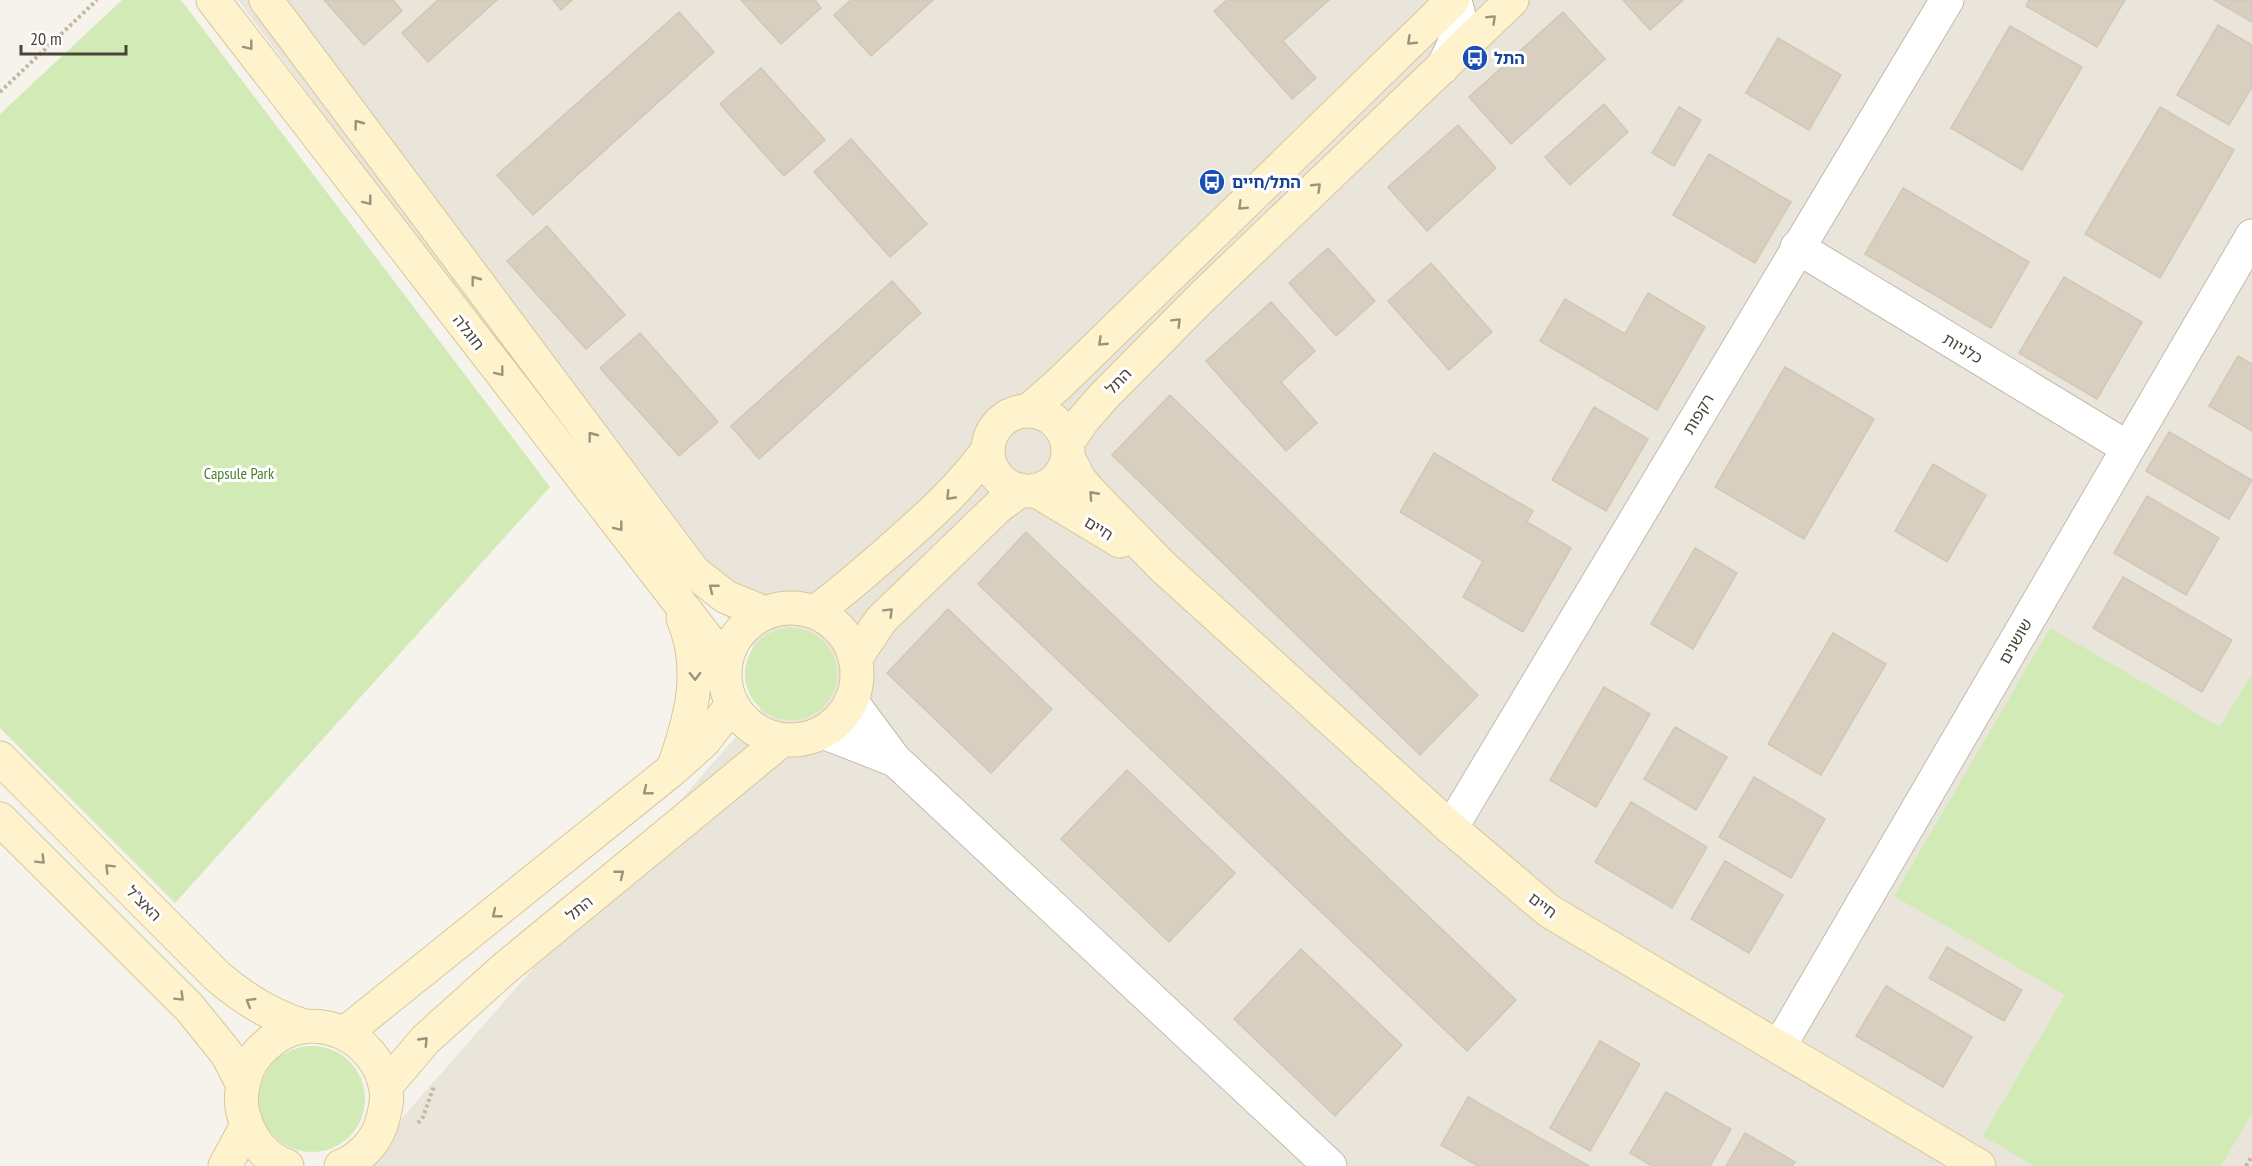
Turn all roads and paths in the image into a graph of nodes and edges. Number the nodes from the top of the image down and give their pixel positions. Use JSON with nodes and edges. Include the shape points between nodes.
{"nodes":[{"id":1,"x":97,"y":0,"type":"edge"},
{"id":2,"x":213,"y":0,"type":"edge"},
{"id":3,"x":266,"y":0,"type":"edge"},
{"id":4,"x":1454,"y":0,"type":"edge"},
{"id":5,"x":1512,"y":0,"type":"edge"},
{"id":6,"x":1947,"y":0,"type":"edge"},
{"id":7,"x":1442,"y":68,"type":"junction"},
{"id":8,"x":0,"y":92,"type":"edge"},
{"id":9,"x":2252,"y":236,"type":"edge"},
{"id":10,"x":1797,"y":247,"type":"junction"},
{"id":11,"x":1029,"y":410,"type":"junction"},
{"id":12,"x":2128,"y":448,"type":"junction"},
{"id":13,"x":1068,"y":450,"type":"junction"},
{"id":14,"x":987,"y":451,"type":"junction"},
{"id":15,"x":1028,"y":490,"type":"junction"},
{"id":16,"x":1162,"y":567,"type":"junction"},
{"id":17,"x":675,"y":600,"type":"junction"},
{"id":18,"x":815,"y":612,"type":"junction"},
{"id":19,"x":765,"y":613,"type":"junction"},
{"id":20,"x":855,"y":659,"type":"junction"},
{"id":21,"x":726,"y":663,"type":"junction"},
{"id":22,"x":851,"y":701,"type":"junction"},
{"id":23,"x":732,"y":705,"type":"junction"},
{"id":24,"x":823,"y":732,"type":"junction"},
{"id":25,"x":782,"y":740,"type":"junction"},
{"id":26,"x":0,"y":758,"type":"edge"},
{"id":27,"x":895,"y":760,"type":"junction"},
{"id":28,"x":673,"y":769,"type":"junction"},
{"id":29,"x":0,"y":819,"type":"edge"},
{"id":30,"x":1451,"y":828,"type":"junction"},
{"id":31,"x":303,"y":1026,"type":"junction"},
{"id":32,"x":345,"y":1033,"type":"junction"},
{"id":33,"x":1779,"y":1047,"type":"junction"},
{"id":34,"x":242,"y":1083,"type":"junction"},
{"id":35,"x":386,"y":1086,"type":"junction"},
{"id":36,"x":246,"y":1127,"type":"junction"},
{"id":37,"x":2252,"y":1156,"type":"edge"},
{"id":38,"x":225,"y":1166,"type":"edge"},
{"id":39,"x":287,"y":1166,"type":"edge"},
{"id":40,"x":341,"y":1166,"type":"edge"},
{"id":41,"x":1330,"y":1166,"type":"edge"},
{"id":42,"x":1979,"y":1166,"type":"edge"},
{"id":43,"x":2246,"y":1166,"type":"edge"}],
"edges":[{"from":1,"to":8,"type":"path"},
{"from":2,"to":17,"type":"main road","name":"חוגלה","one_way":true},
{"from":19,"to":3,"type":"main road","one_way":true,"via":[[726,597],[694,572]]},
{"from":4,"to":7,"type":"street","via":[[1459,10],[1458,37]]},
{"from":4,"to":11,"type":"main road","one_way":true},
{"from":7,"to":5,"type":"main road","name":"התל","one_way":true},
{"from":6,"to":10,"type":"street","name":"רקפות"},
{"from":13,"to":7,"type":"main road","name":"התל","one_way":true,"via":[[1103,397]]},
{"from":9,"to":12,"type":"street","name":"שושנים"},
{"from":10,"to":12,"type":"street","name":"כלניות"},
{"from":10,"to":30,"type":"street","name":"רקפות"},
{"from":11,"to":13,"type":"main road","via":[[1054,420],[1063,430]]},
{"from":11,"to":14,"type":"main road","via":[[1016,412],[995,426]]},
{"from":12,"to":33,"type":"street","name":"שושנים"},
{"from":13,"to":15,"type":"main road","via":[[1063,470],[1055,481]]},
{"from":16,"to":13,"type":"main road","name":"חיים","one_way":true,"via":[[1079,479]]},
{"from":14,"to":15,"type":"main road","via":[[995,476],[1005,484]]},
{"from":14,"to":18,"type":"main road","one_way":true,"via":[[945,502]]},
{"from":15,"to":16,"type":"main road","name":"חיים"},
{"from":20,"to":15,"type":"main road","one_way":true,"via":[[881,620],[999,506]]},
{"from":16,"to":30,"type":"main road","name":"חיים"},
{"from":17,"to":21,"type":"main road","name":"חוגלה"},
{"from":17,"to":28,"type":"main road","one_way":true,"via":[[693,648],[695,687]]},
{"from":18,"to":19,"type":"main road","via":[[798,608]]},
{"from":18,"to":20,"type":"main road","via":[[841,631]]},
{"from":19,"to":21,"type":"main road","via":[[746,626],[732,643]]},
{"from":20,"to":22,"type":"main road","via":[[857,681]]},
{"from":21,"to":23,"type":"main road"},
{"from":22,"to":24,"type":"main road","via":[[840,719]]},
{"from":22,"to":27,"type":"street"},
{"from":23,"to":25,"type":"main road","via":[[744,722],[762,734]]},
{"from":23,"to":28,"type":"main road","via":[[704,741]]},
{"from":24,"to":25,"type":"main road","via":[[803,740]]},
{"from":24,"to":27,"type":"street"},
{"from":35,"to":25,"type":"main road","name":"התל","one_way":true,"via":[[426,1039],[505,968]]},
{"from":31,"to":26,"type":"main road","name":"האצ\"ל","one_way":true,"via":[[259,1008],[217,976]]},
{"from":27,"to":41,"type":"street"},
{"from":28,"to":32,"type":"main road","one_way":true},
{"from":29,"to":34,"type":"main road","one_way":true,"via":[[189,1007],[227,1054]]},
{"from":30,"to":33,"type":"main road","name":"חיים","via":[[1550,911]]},
{"from":31,"to":32,"type":"main road","via":[[325,1026]]},
{"from":31,"to":34,"type":"main road","via":[[265,1045],[251,1062]]},
{"from":32,"to":35,"type":"main road","via":[[363,1045],[378,1064]]},
{"from":33,"to":42,"type":"main road","name":"חיים"},
{"from":34,"to":36,"type":"main road"},
{"from":35,"to":40,"type":"main road","via":[[386,1110],[379,1133],[364,1151]]},
{"from":36,"to":38,"type":"main road"},
{"from":36,"to":39,"type":"main road","via":[[258,1146]]},
{"from":37,"to":43,"type":"path"}]}
